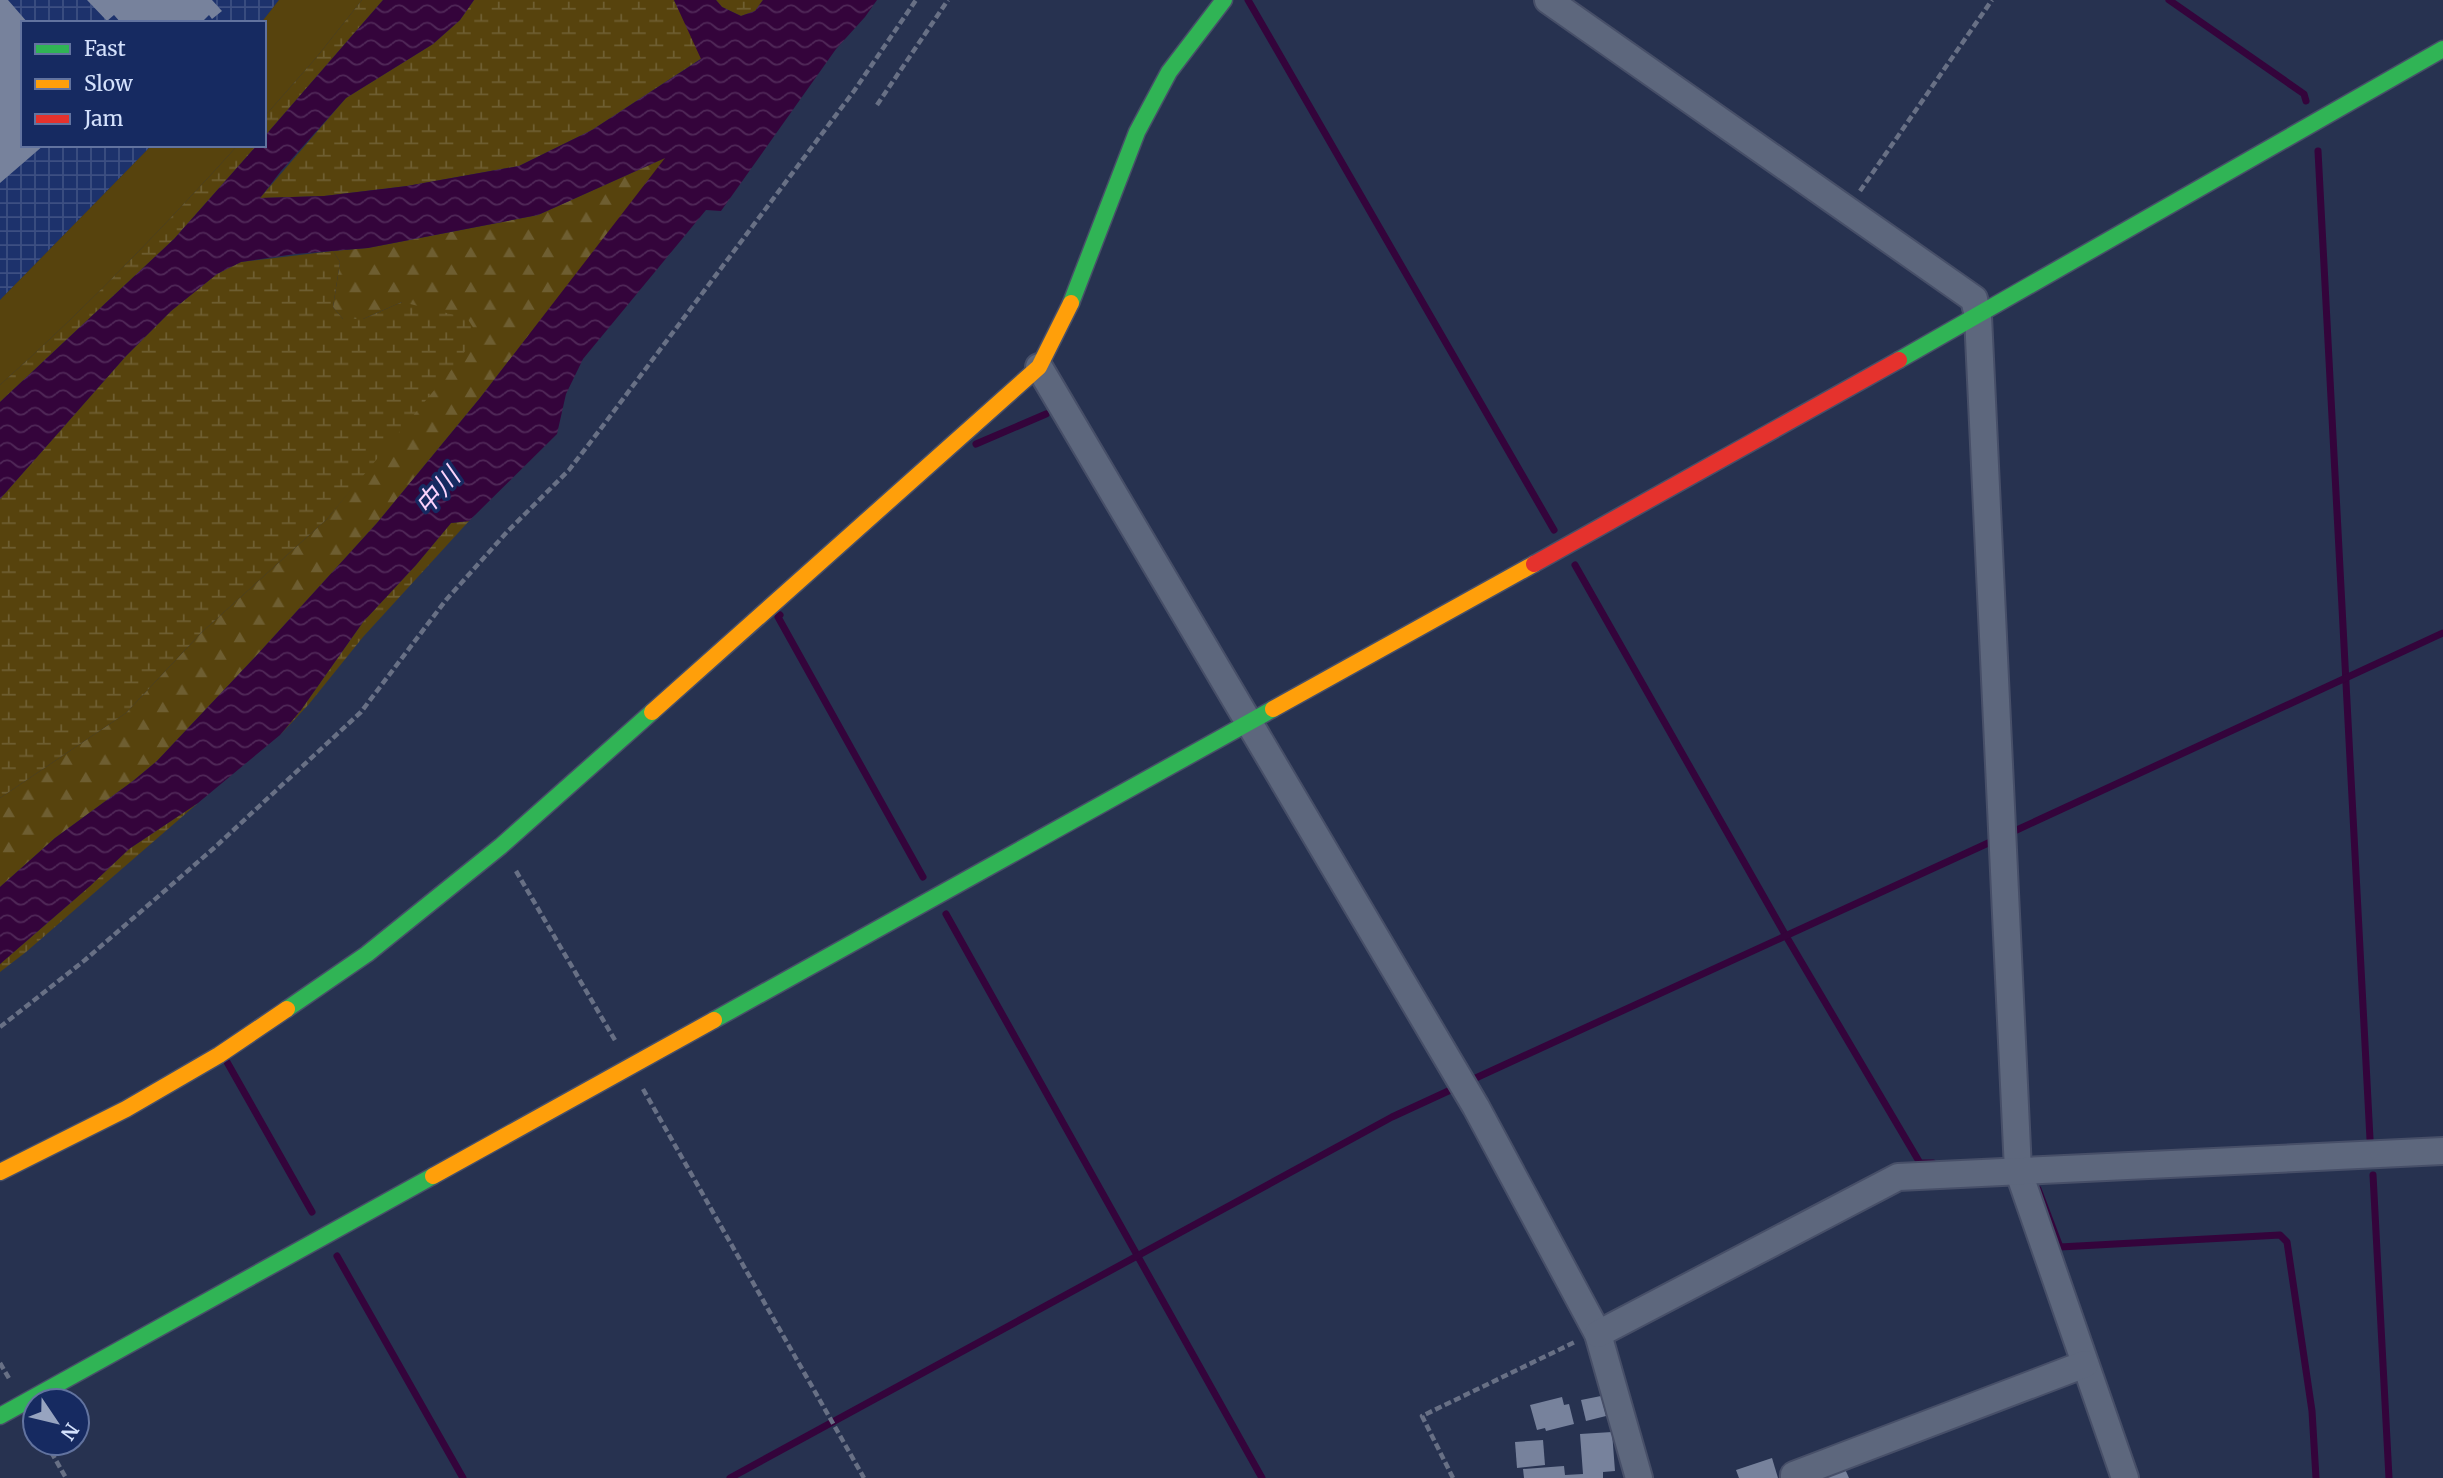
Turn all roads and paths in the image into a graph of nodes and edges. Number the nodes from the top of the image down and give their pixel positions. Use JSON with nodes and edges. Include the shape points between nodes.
{"nodes":[{"id":1,"x":916,"y":0,"type":"edge"},
{"id":2,"x":948,"y":0,"type":"edge"},
{"id":3,"x":1224,"y":0,"type":"edge"},
{"id":4,"x":1548,"y":0,"type":"edge"},
{"id":5,"x":1992,"y":0,"type":"edge"},
{"id":6,"x":2443,"y":49,"type":"edge"},
{"id":7,"x":877,"y":105,"type":"dead end"},
{"id":8,"x":1847,"y":208,"type":"junction"},
{"id":9,"x":1978,"y":316,"type":"junction"},
{"id":10,"x":1039,"y":367,"type":"junction"},
{"id":11,"x":1250,"y":723,"type":"junction"},
{"id":12,"x":501,"y":846,"type":"junction"},
{"id":13,"x":0,"y":1027,"type":"edge"},
{"id":14,"x":630,"y":1067,"type":"junction"},
{"id":15,"x":2443,"y":1151,"type":"edge"},
{"id":16,"x":2018,"y":1170,"type":"junction"},
{"id":17,"x":0,"y":1172,"type":"edge"},
{"id":18,"x":1598,"y":1335,"type":"junction"},
{"id":19,"x":2085,"y":1364,"type":"junction"},
{"id":20,"x":0,"y":1416,"type":"edge"},
{"id":21,"x":54,"y":1457,"type":"edge"},
{"id":22,"x":66,"y":1478,"type":"edge"},
{"id":23,"x":864,"y":1478,"type":"edge"},
{"id":24,"x":1453,"y":1478,"type":"edge"},
{"id":25,"x":1639,"y":1478,"type":"edge"},
{"id":26,"x":1794,"y":1478,"type":"edge"},
{"id":27,"x":2125,"y":1478,"type":"edge"}],
"edges":[{"from":1,"to":13,"type":"path","via":[[854,91],[599,432],[446,600],[361,712],[214,848]]},
{"from":2,"to":7,"type":"path"},
{"from":3,"to":10,"type":"street","via":[[1170,72],[1137,132],[1066,312]]},
{"from":4,"to":8,"type":"street"},
{"from":5,"to":8,"type":"path"},
{"from":6,"to":9,"type":"street"},
{"from":8,"to":9,"type":"street","via":[[1974,299]]},
{"from":9,"to":11,"type":"street"},
{"from":9,"to":16,"type":"street"},
{"from":10,"to":11,"type":"street"},
{"from":10,"to":12,"type":"street"},
{"from":11,"to":14,"type":"street"},
{"from":11,"to":18,"type":"street","via":[[1462,1084]]},
{"from":12,"to":14,"type":"path"},
{"from":12,"to":17,"type":"street","via":[[367,954],[219,1055],[126,1109]]},
{"from":14,"to":20,"type":"street"},
{"from":14,"to":23,"type":"path"},
{"from":15,"to":16,"type":"street"},
{"from":16,"to":18,"type":"street","via":[[1898,1177]]},
{"from":16,"to":19,"type":"street"},
{"from":18,"to":24,"type":"path","via":[[1565,1345],[1422,1416]]},
{"from":18,"to":25,"type":"street"},
{"from":19,"to":26,"type":"street"},
{"from":19,"to":27,"type":"street"},
{"from":21,"to":22,"type":"path"}]}
